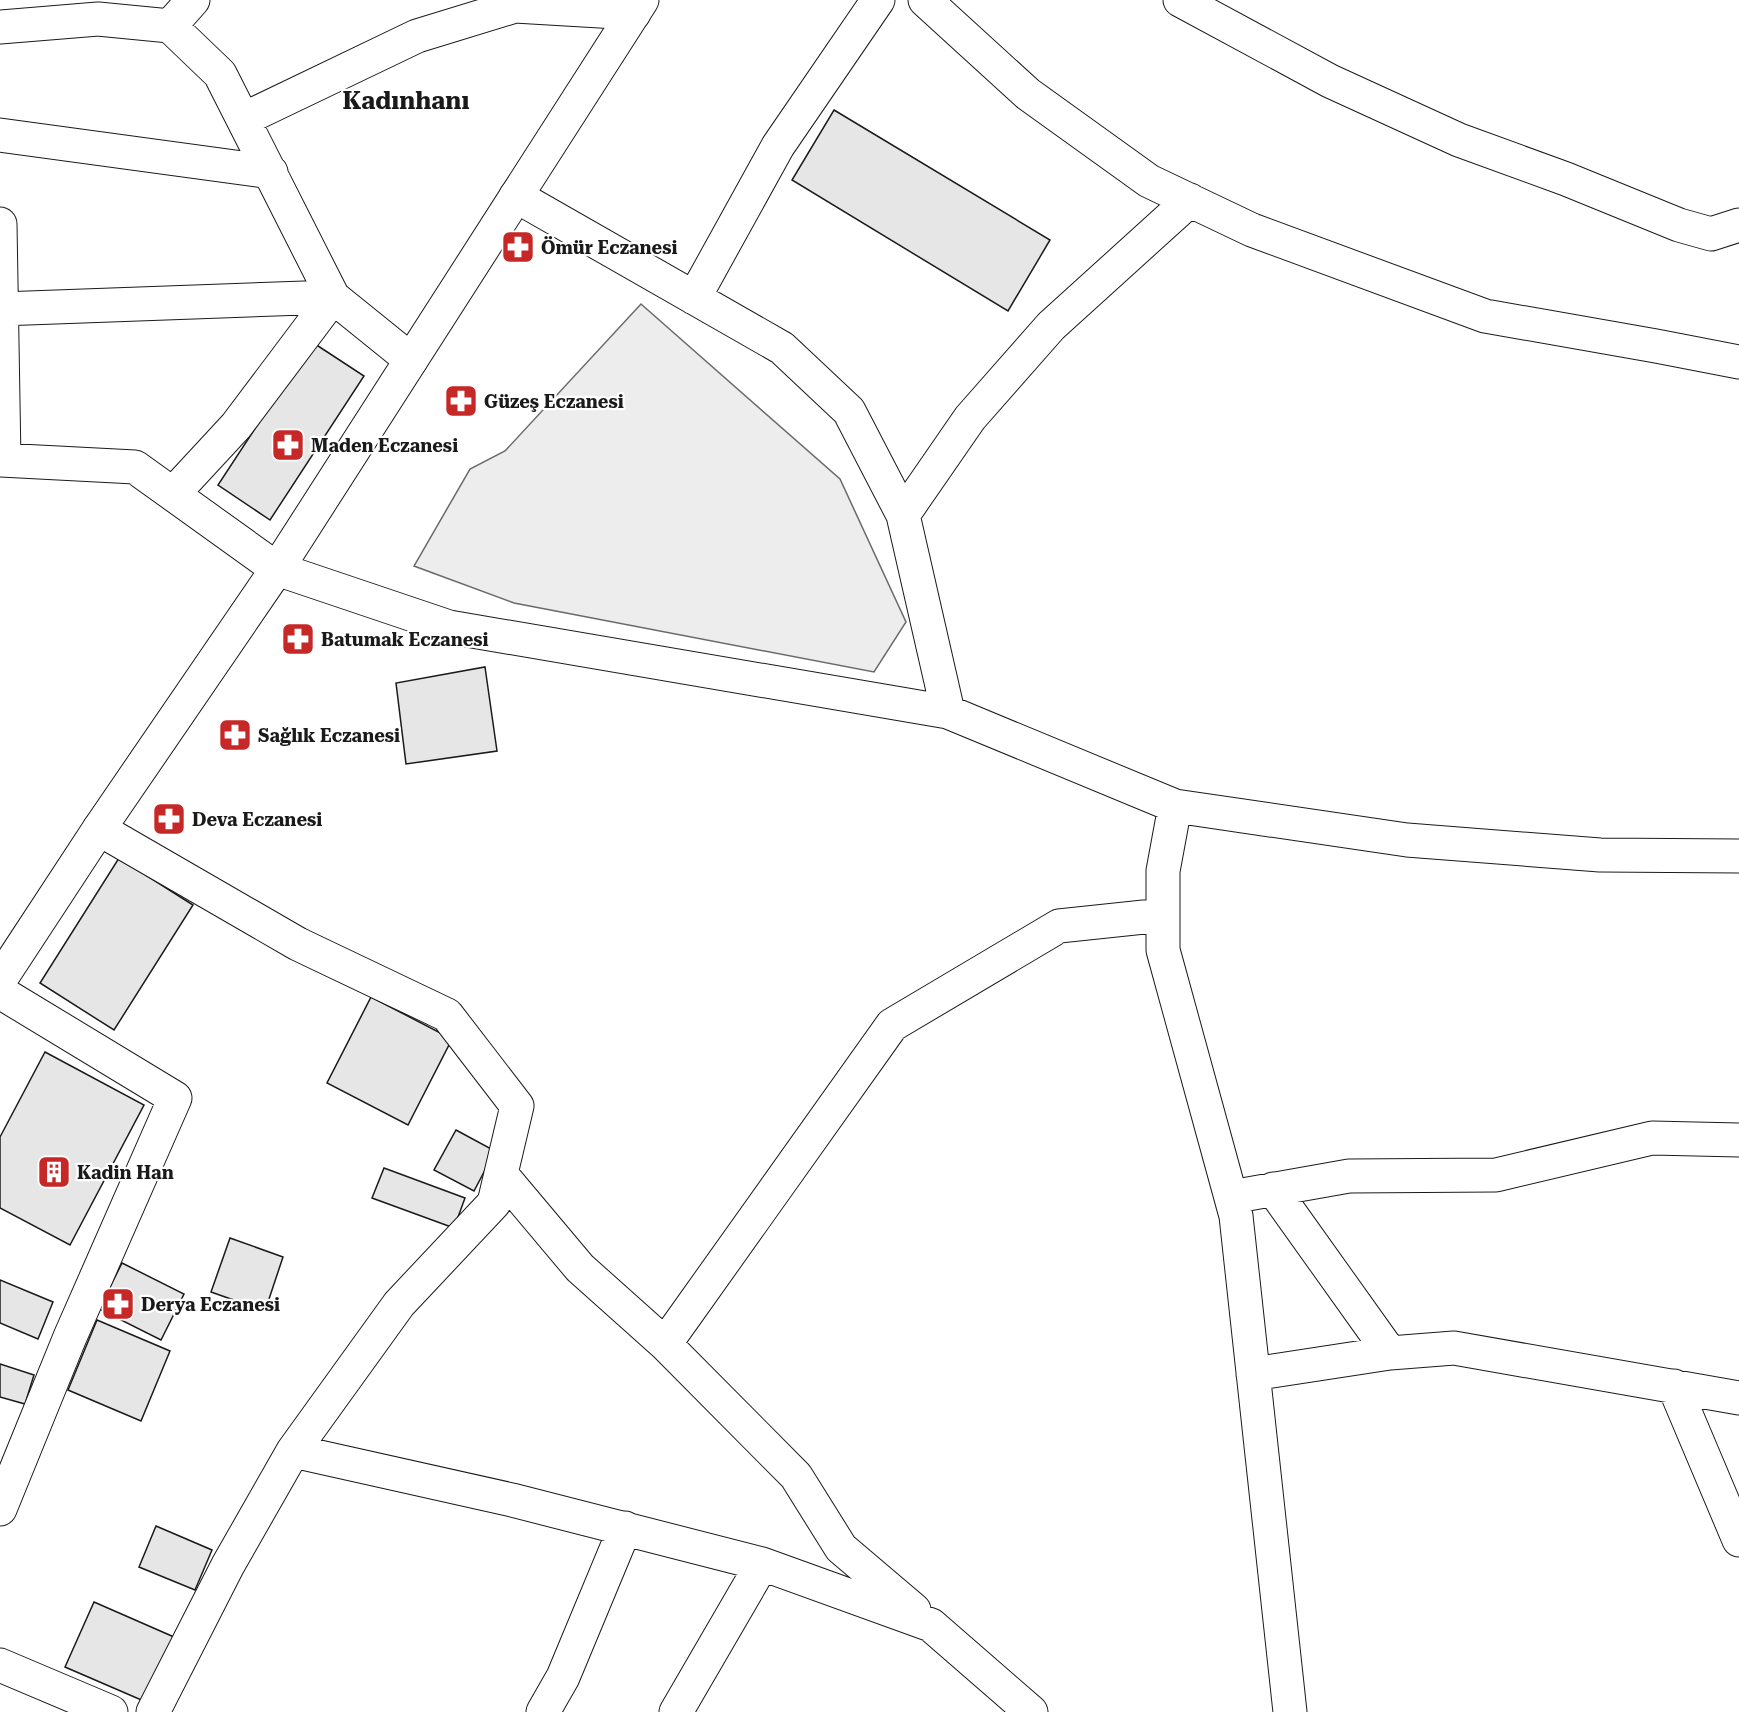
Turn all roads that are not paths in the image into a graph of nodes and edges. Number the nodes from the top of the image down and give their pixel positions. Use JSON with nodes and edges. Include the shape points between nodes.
{"nodes":[{"id":1,"x":193,"y":0,"type":"edge"},
{"id":2,"x":878,"y":0,"type":"edge"},
{"id":3,"x":924,"y":0,"type":"edge"},
{"id":4,"x":1180,"y":0,"type":"edge"},
{"id":5,"x":638,"y":6,"type":"edge"},
{"id":6,"x":170,"y":26,"type":"junction"},
{"id":7,"x":0,"y":27,"type":"edge"},
{"id":8,"x":244,"y":119,"type":"junction"},
{"id":9,"x":0,"y":135,"type":"edge"},
{"id":10,"x":271,"y":172,"type":"junction"},
{"id":11,"x":516,"y":196,"type":"junction"},
{"id":12,"x":1190,"y":200,"type":"junction"},
{"id":13,"x":1739,"y":200,"type":"edge"},
{"id":14,"x":0,"y":224,"type":"edge"},
{"id":15,"x":1725,"y":230,"type":"edge"},
{"id":16,"x":333,"y":297,"type":"junction"},
{"id":17,"x":694,"y":298,"type":"junction"},
{"id":18,"x":1,"y":309,"type":"edge"},
{"id":19,"x":411,"y":360,"type":"junction"},
{"id":20,"x":1739,"y":363,"type":"edge"},
{"id":21,"x":2,"y":460,"type":"edge"},
{"id":22,"x":173,"y":494,"type":"junction"},
{"id":23,"x":903,"y":515,"type":"junction"},
{"id":24,"x":277,"y":569,"type":"junction"},
{"id":25,"x":948,"y":712,"type":"junction"},
{"id":26,"x":1175,"y":806,"type":"junction"},
{"id":27,"x":99,"y":829,"type":"junction"},
{"id":28,"x":1739,"y":856,"type":"edge"},
{"id":29,"x":1163,"y":915,"type":"junction"},
{"id":30,"x":0,"y":980,"type":"edge"},
{"id":31,"x":0,"y":992,"type":"edge"},
{"id":32,"x":1739,"y":1140,"type":"edge"},
{"id":33,"x":501,"y":1174,"type":"junction"},
{"id":34,"x":1273,"y":1189,"type":"junction"},
{"id":35,"x":1231,"y":1197,"type":"junction"},
{"id":36,"x":665,"y":1344,"type":"junction"},
{"id":37,"x":1390,"y":1353,"type":"junction"},
{"id":38,"x":1253,"y":1374,"type":"junction"},
{"id":39,"x":1674,"y":1386,"type":"junction"},
{"id":40,"x":1739,"y":1398,"type":"edge"},
{"id":41,"x":292,"y":1451,"type":"junction"},
{"id":42,"x":0,"y":1509,"type":"edge"},
{"id":43,"x":625,"y":1528,"type":"junction"},
{"id":44,"x":1739,"y":1540,"type":"edge"},
{"id":45,"x":762,"y":1563,"type":"junction"},
{"id":46,"x":931,"y":1625,"type":"junction"},
{"id":47,"x":0,"y":1665,"type":"edge"},
{"id":48,"x":111,"y":1712,"type":"edge"},
{"id":49,"x":153,"y":1712,"type":"edge"},
{"id":50,"x":543,"y":1712,"type":"edge"},
{"id":51,"x":676,"y":1712,"type":"edge"},
{"id":52,"x":1031,"y":1712,"type":"edge"},
{"id":53,"x":1290,"y":1712,"type":"edge"}],
"edges":[{"from":1,"to":6,"type":"street"},
{"from":2,"to":17,"type":"street","via":[[778,146]]},
{"from":3,"to":12,"type":"street","via":[[1028,94],[1149,181]]},
{"from":4,"to":15,"type":"street","via":[[1330,81],[1459,140],[1638,209]]},
{"from":5,"to":8,"type":"street","via":[[515,6],[417,36]]},
{"from":5,"to":11,"type":"street"},
{"from":6,"to":7,"type":"street","via":[[98,19]]},
{"from":6,"to":8,"type":"street","via":[[220,74]]},
{"from":8,"to":10,"type":"street"},
{"from":9,"to":10,"type":"street"},
{"from":10,"to":16,"type":"street"},
{"from":11,"to":17,"type":"street"},
{"from":11,"to":19,"type":"street"},
{"from":12,"to":20,"type":"street","via":[[1252,230],[1485,316]]},
{"from":12,"to":23,"type":"street","via":[[1051,326],[970,418]]},
{"from":13,"to":15,"type":"street"},
{"from":14,"to":18,"type":"street"},
{"from":16,"to":18,"type":"street"},
{"from":16,"to":19,"type":"street"},
{"from":16,"to":22,"type":"street","via":[[236,426]]},
{"from":17,"to":23,"type":"street","via":[[782,348],[849,411]]},
{"from":18,"to":21,"type":"street"},
{"from":19,"to":24,"type":"street"},
{"from":21,"to":22,"type":"street","via":[[135,467]]},
{"from":22,"to":24,"type":"street"},
{"from":23,"to":25,"type":"street"},
{"from":24,"to":25,"type":"street","via":[[449,627]]},
{"from":24,"to":27,"type":"street"},
{"from":25,"to":26,"type":"street"},
{"from":26,"to":28,"type":"street","via":[[1407,840],[1600,855]]},
{"from":26,"to":29,"type":"street","via":[[1163,871]]},
{"from":27,"to":30,"type":"street"},
{"from":27,"to":33,"type":"street","via":[[298,944],[447,1015],[517,1106]]},
{"from":29,"to":35,"type":"street","via":[[1163,950]]},
{"from":29,"to":36,"type":"street","via":[[1059,926],[892,1025]]},
{"from":31,"to":42,"type":"street","via":[[175,1098]]},
{"from":32,"to":34,"type":"street","via":[[1652,1138],[1496,1175],[1349,1176]]},
{"from":33,"to":36,"type":"street","via":[[580,1268]]},
{"from":33,"to":41,"type":"street","via":[[494,1203],[399,1304]]},
{"from":34,"to":35,"type":"street"},
{"from":34,"to":37,"type":"street"},
{"from":35,"to":38,"type":"street"},
{"from":36,"to":46,"type":"street","via":[[796,1476],[841,1548]]},
{"from":37,"to":38,"type":"street"},
{"from":37,"to":39,"type":"street","via":[[1454,1348]]},
{"from":38,"to":53,"type":"street"},
{"from":39,"to":40,"type":"street"},
{"from":39,"to":44,"type":"street"},
{"from":41,"to":43,"type":"street"},
{"from":41,"to":49,"type":"street"},
{"from":43,"to":45,"type":"street"},
{"from":43,"to":50,"type":"street","via":[[563,1677]]},
{"from":45,"to":46,"type":"street"},
{"from":45,"to":51,"type":"street"},
{"from":46,"to":52,"type":"street"},
{"from":47,"to":48,"type":"street"}]}
